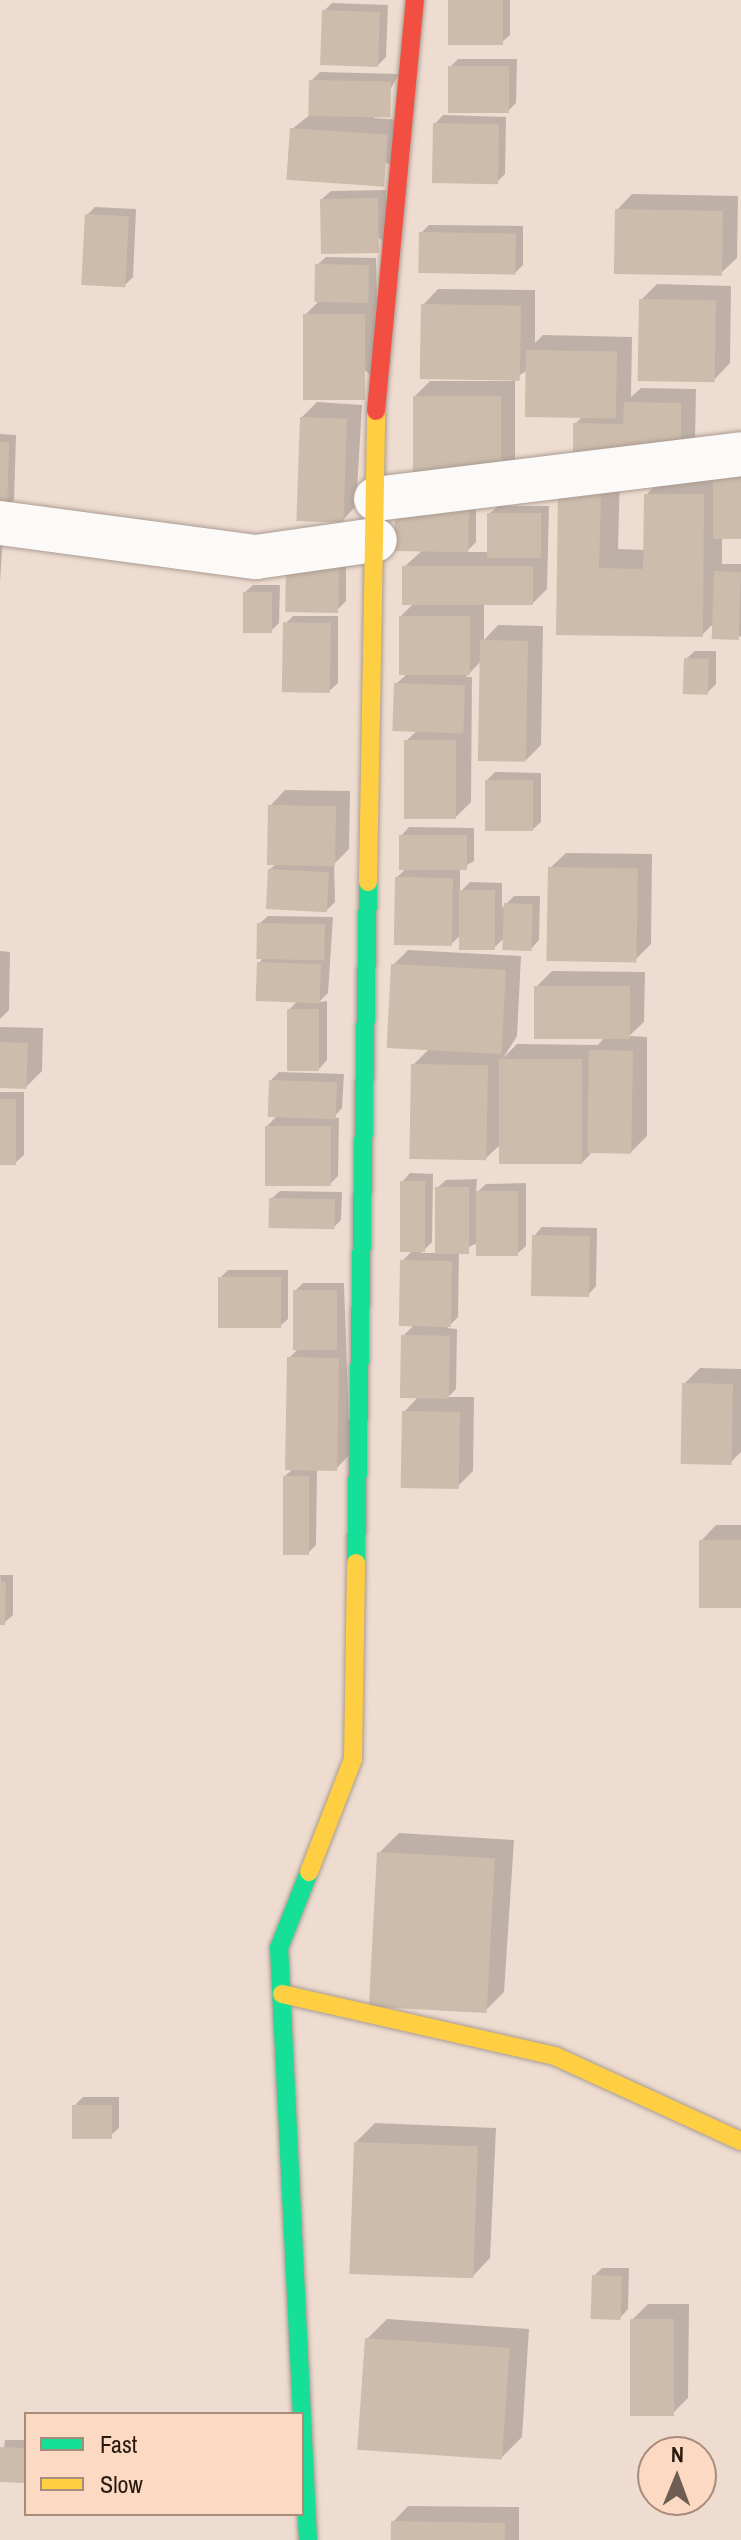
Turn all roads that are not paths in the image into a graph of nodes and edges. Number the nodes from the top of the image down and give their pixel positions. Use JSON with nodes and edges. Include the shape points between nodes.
{"nodes":[{"id":1,"x":415,"y":0,"type":"edge"},
{"id":2,"x":741,"y":454,"type":"edge"},
{"id":3,"x":375,"y":520,"type":"junction"},
{"id":4,"x":0,"y":523,"type":"edge"},
{"id":5,"x":282,"y":1994,"type":"junction"},
{"id":6,"x":741,"y":2141,"type":"edge"},
{"id":7,"x":302,"y":2412,"type":"edge"},
{"id":8,"x":304,"y":2456,"type":"edge"},
{"id":9,"x":308,"y":2540,"type":"edge"}],
"edges":[{"from":1,"to":3,"type":"main road","via":[[377,343]]},
{"from":2,"to":3,"type":"street"},
{"from":3,"to":4,"type":"street","via":[[256,557]]},
{"from":3,"to":5,"type":"main road","via":[[353,1759],[279,1948]]},
{"from":5,"to":6,"type":"main road","via":[[555,2056]]},
{"from":5,"to":7,"type":"main road"},
{"from":8,"to":9,"type":"main road"}]}
